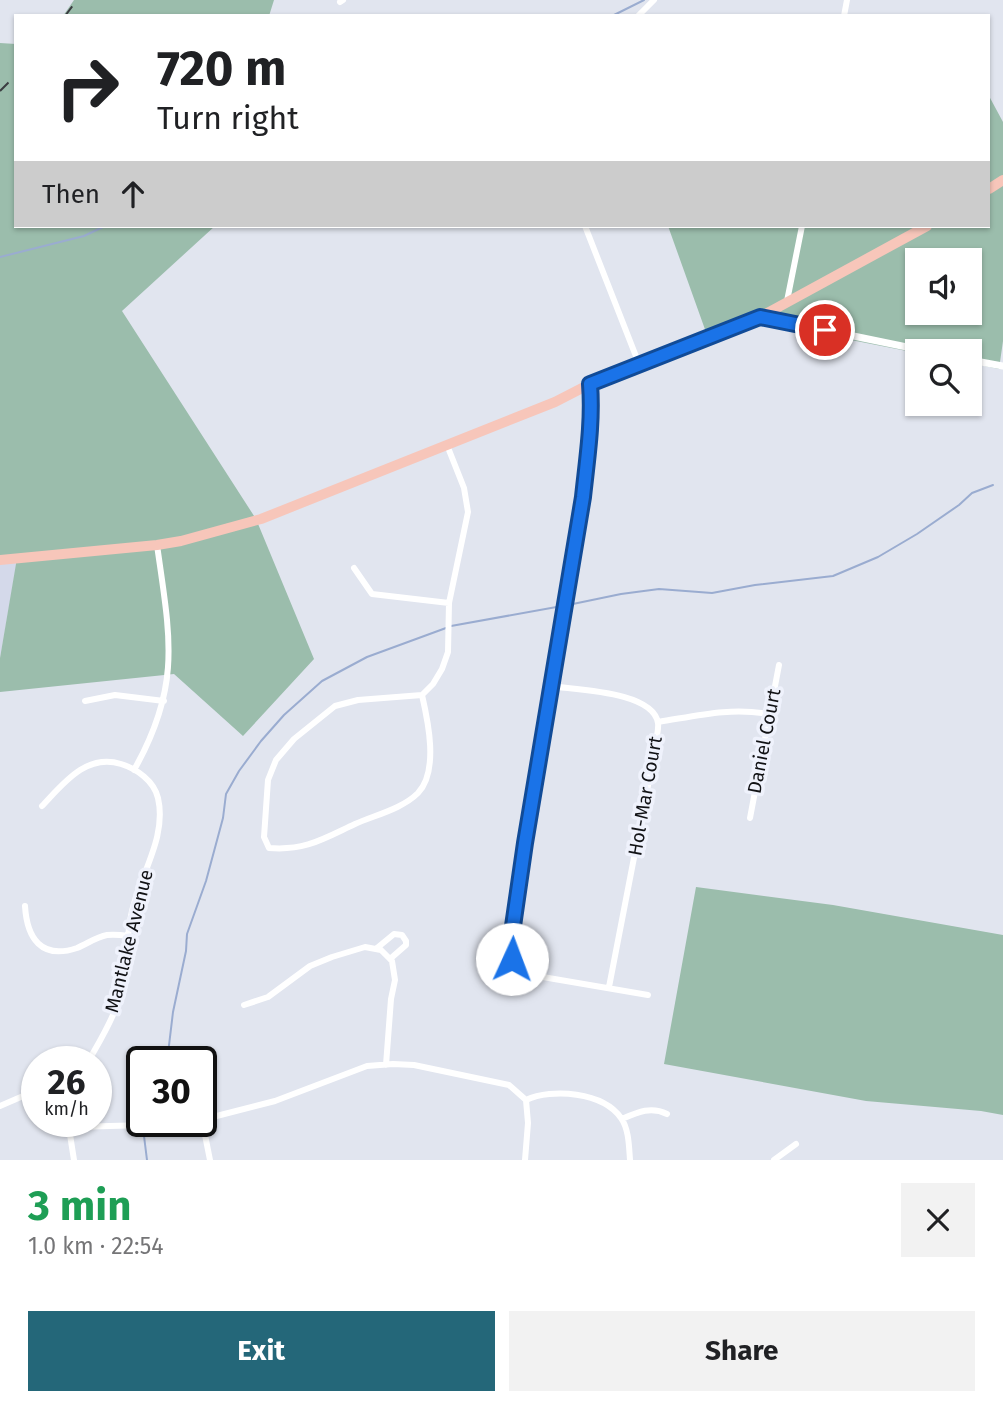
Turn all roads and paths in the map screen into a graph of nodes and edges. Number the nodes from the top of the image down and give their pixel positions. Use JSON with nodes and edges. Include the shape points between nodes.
{"nodes":[{"id":1,"x":654,"y":0,"type":"edge"},
{"id":2,"x":640,"y":14,"type":"edge"},
{"id":3,"x":586,"y":228,"type":"edge"},
{"id":4,"x":802,"y":228,"type":"edge"},
{"id":5,"x":923,"y":228,"type":"edge"},
{"id":6,"x":787,"y":301,"type":"junction"},
{"id":7,"x":760,"y":317,"type":"junction"},
{"id":8,"x":771,"y":319,"type":"joint"},
{"id":9,"x":905,"y":347,"type":"edge"},
{"id":10,"x":982,"y":362,"type":"edge"},
{"id":11,"x":639,"y":364,"type":"junction"},
{"id":12,"x":1003,"y":366,"type":"edge"},
{"id":13,"x":590,"y":384,"type":"junction"},
{"id":14,"x":447,"y":445,"type":"junction"},
{"id":15,"x":158,"y":545,"type":"junction"},
{"id":16,"x":0,"y":560,"type":"edge"},
{"id":17,"x":354,"y":568,"type":"dead end"},
{"id":18,"x":449,"y":603,"type":"junction"},
{"id":19,"x":779,"y":665,"type":"dead end"},
{"id":20,"x":550,"y":686,"type":"junction"},
{"id":21,"x":422,"y":695,"type":"junction"},
{"id":22,"x":85,"y":701,"type":"dead end"},
{"id":23,"x":164,"y":701,"type":"junction"},
{"id":24,"x":768,"y":714,"type":"junction"},
{"id":25,"x":658,"y":722,"type":"junction"},
{"id":26,"x":134,"y":770,"type":"junction"},
{"id":27,"x":42,"y":806,"type":"dead end"},
{"id":28,"x":750,"y":818,"type":"dead end"},
{"id":29,"x":24,"y":906,"type":"dead end"},
{"id":30,"x":129,"y":936,"type":"junction"},
{"id":31,"x":377,"y":948,"type":"junction"},
{"id":32,"x":390,"y":959,"type":"junction"},
{"id":33,"x":609,"y":987,"type":"junction"},
{"id":34,"x":648,"y":995,"type":"dead end"},
{"id":35,"x":244,"y":1005,"type":"dead end"},
{"id":36,"x":97,"y":1046,"type":"edge"},
{"id":37,"x":386,"y":1065,"type":"junction"},
{"id":38,"x":21,"y":1097,"type":"edge"},
{"id":39,"x":526,"y":1100,"type":"junction"},
{"id":40,"x":0,"y":1106,"type":"edge"},
{"id":41,"x":667,"y":1114,"type":"dead end"},
{"id":42,"x":217,"y":1116,"type":"edge"},
{"id":43,"x":622,"y":1119,"type":"junction"},
{"id":44,"x":70,"y":1137,"type":"edge"},
{"id":45,"x":205,"y":1137,"type":"edge"},
{"id":46,"x":796,"y":1144,"type":"dead end"},
{"id":47,"x":74,"y":1160,"type":"edge"},
{"id":48,"x":210,"y":1160,"type":"edge"},
{"id":49,"x":525,"y":1160,"type":"edge"},
{"id":50,"x":630,"y":1160,"type":"edge"},
{"id":51,"x":775,"y":1160,"type":"edge"}],
"edges":[{"from":1,"to":2,"type":"street"},
{"from":3,"to":11,"type":"street"},
{"from":4,"to":6,"type":"street"},
{"from":5,"to":6,"type":"main road"},
{"from":6,"to":7,"type":"main road"},
{"from":7,"to":8,"type":"street"},
{"from":7,"to":11,"type":"main road"},
{"from":8,"to":9,"type":"street"},
{"from":10,"to":12,"type":"street"},
{"from":11,"to":13,"type":"main road"},
{"from":13,"to":14,"type":"main road"},
{"from":13,"to":20,"type":"street","via":[[590,444],[583,497]]},
{"from":14,"to":15,"type":"main road","via":[[261,519]]},
{"from":14,"to":18,"type":"street","via":[[468,512]]},
{"from":15,"to":16,"type":"main road"},
{"from":15,"to":23,"type":"street","via":[[170,656]]},
{"from":17,"to":18,"type":"street","via":[[372,594]]},
{"from":18,"to":21,"type":"street","via":[[448,652],[433,684]]},
{"from":19,"to":24,"type":"street","name":"Daniel Court"},
{"from":20,"to":25,"type":"street","name":"Hol-Mar Court","via":[[634,699],[651,709]]},
{"from":20,"to":33,"type":"street","via":[[519,882],[512,959],[531,975]]},
{"from":21,"to":21,"type":"street","via":[[335,706],[294,739],[276,760],[268,780],[264,837],[269,848],[313,844],[418,794],[430,756]]},
{"from":22,"to":23,"type":"street","via":[[115,695]]},
{"from":23,"to":26,"type":"street"},
{"from":24,"to":25,"type":"street","via":[[720,711]]},
{"from":24,"to":28,"type":"street","name":"Daniel Court"},
{"from":25,"to":33,"type":"street","name":"Hol-Mar Court"},
{"from":26,"to":27,"type":"street","via":[[119,763],[84,766]]},
{"from":26,"to":30,"type":"street","name":"Mantlake Avenue","via":[[154,786],[160,815],[158,837],[132,912]]},
{"from":29,"to":30,"type":"street","via":[[29,933],[49,950],[66,951],[105,935]]},
{"from":30,"to":36,"type":"street","name":"Mantlake Avenue","via":[[121,990]]},
{"from":31,"to":32,"type":"street"},
{"from":31,"to":32,"type":"street","via":[[394,934],[402,935],[406,945]]},
{"from":31,"to":35,"type":"street","via":[[352,949],[310,965],[268,997]]},
{"from":32,"to":37,"type":"street","via":[[395,980]]},
{"from":33,"to":34,"type":"street"},
{"from":37,"to":39,"type":"street","via":[[414,1065],[496,1082]]},
{"from":37,"to":42,"type":"street","via":[[367,1066],[275,1101]]},
{"from":38,"to":40,"type":"street"},
{"from":39,"to":43,"type":"street","via":[[556,1092],[577,1095],[608,1105]]},
{"from":39,"to":49,"type":"street"},
{"from":41,"to":43,"type":"street","via":[[643,1110]]},
{"from":43,"to":50,"type":"street"},
{"from":44,"to":47,"type":"street"},
{"from":45,"to":48,"type":"street"},
{"from":46,"to":51,"type":"street"}]}
